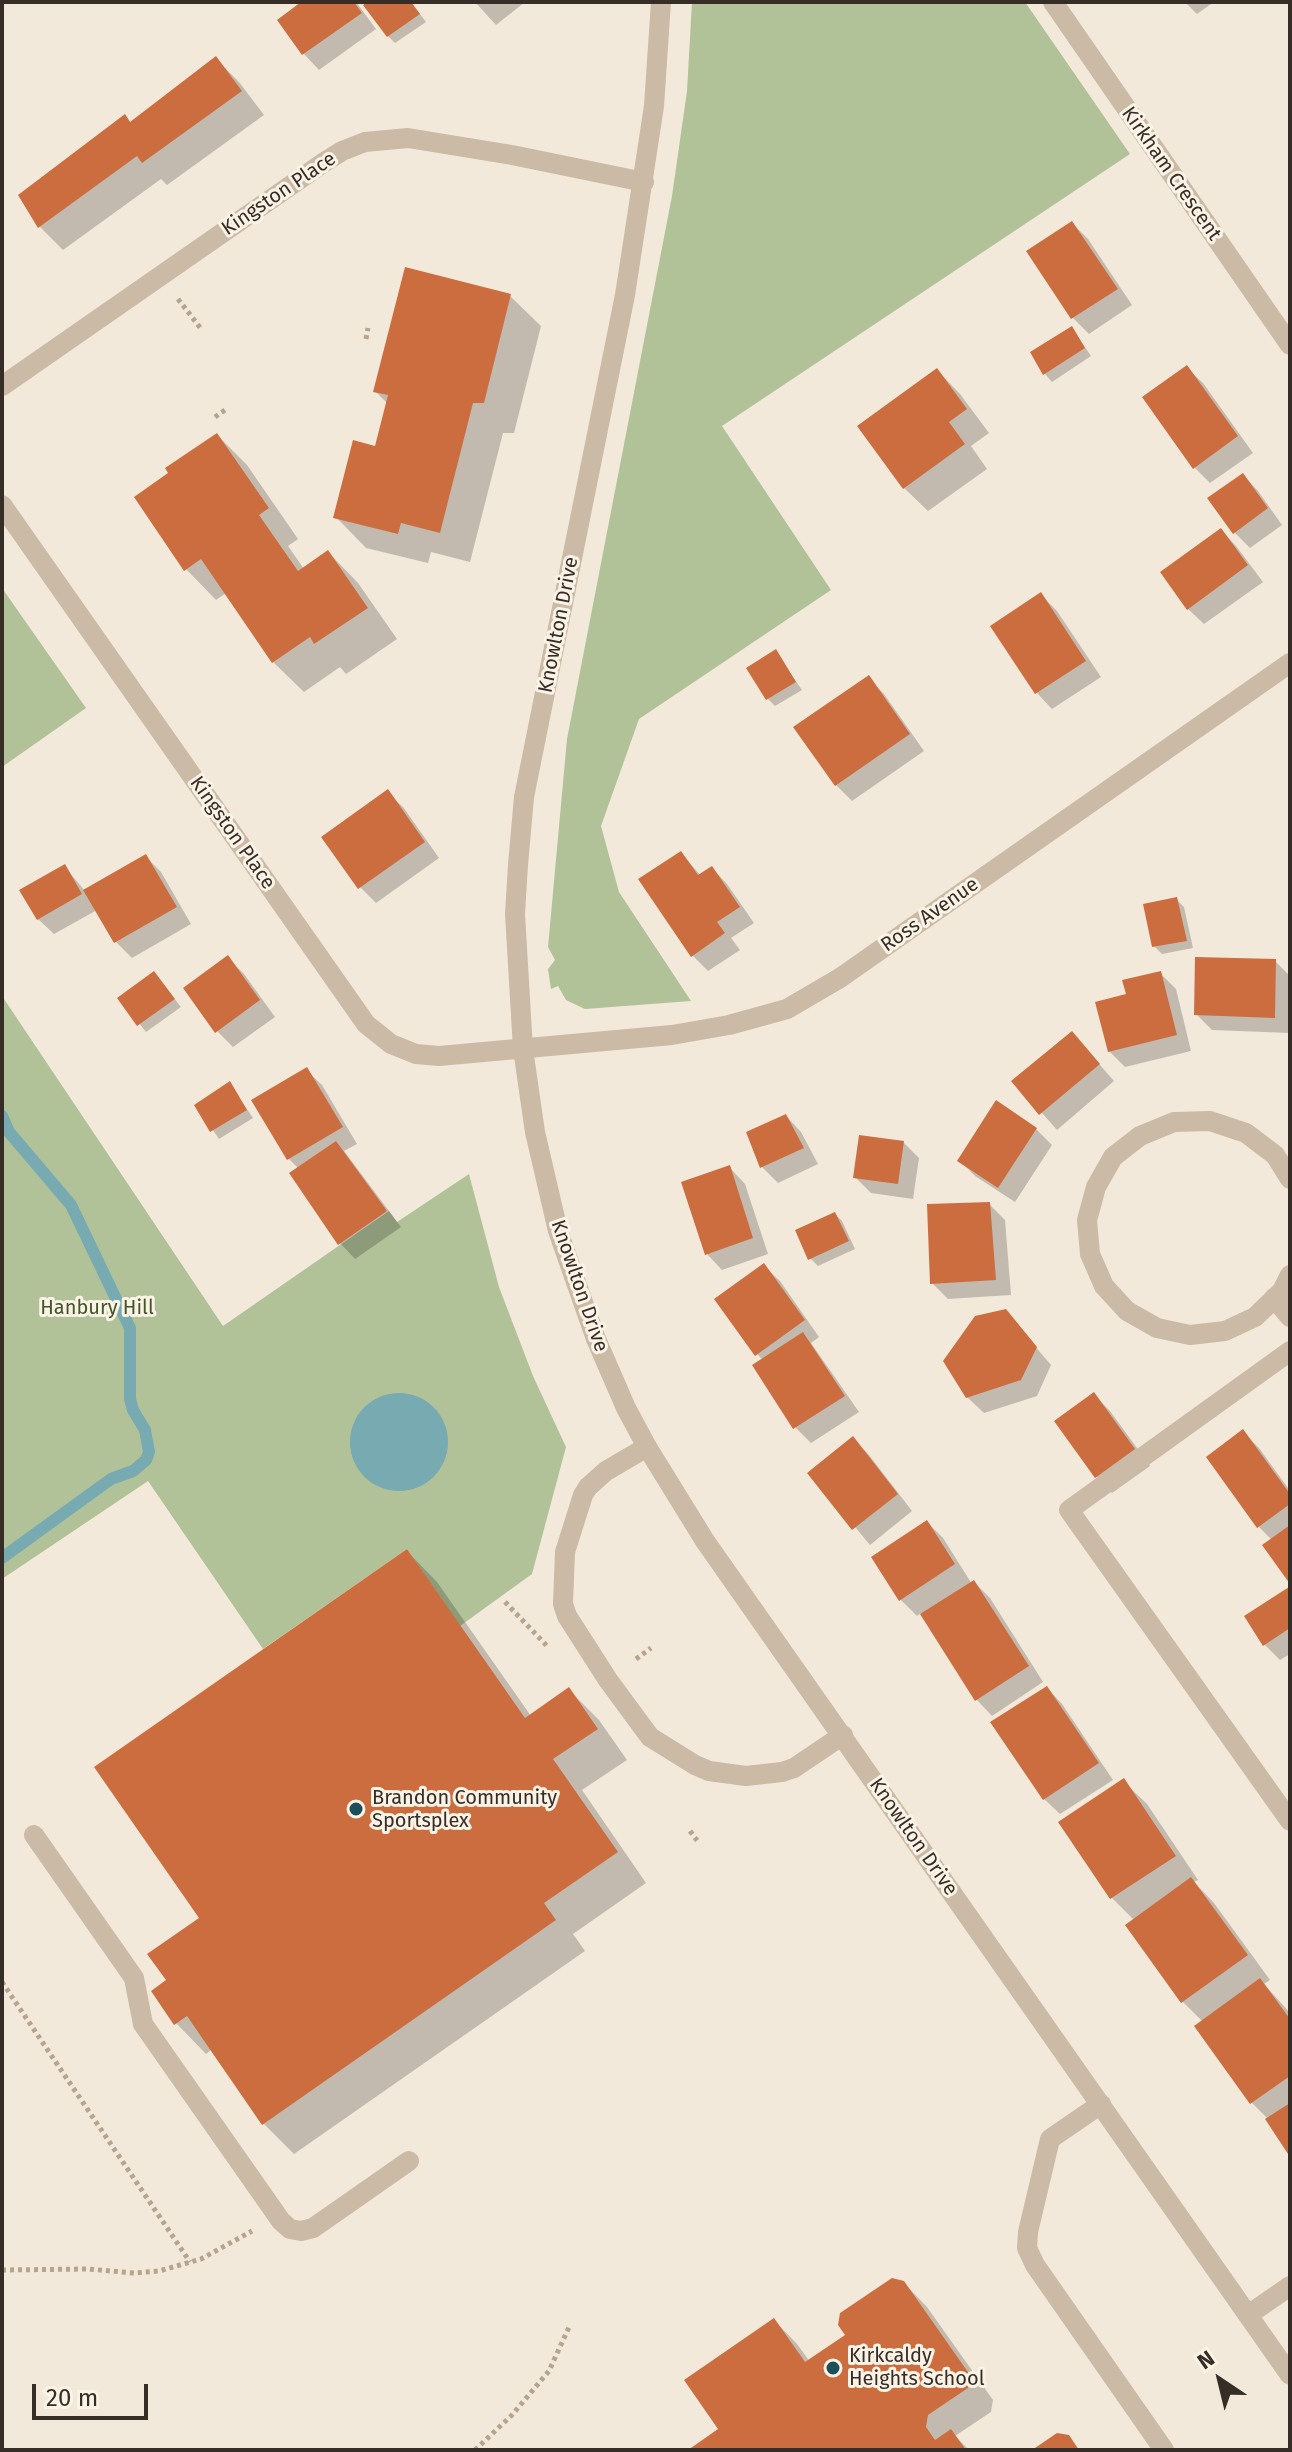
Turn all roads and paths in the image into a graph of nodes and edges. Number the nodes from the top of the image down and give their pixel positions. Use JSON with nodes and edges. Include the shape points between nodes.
{"nodes":[{"id":1,"x":661,"y":2,"type":"edge"},
{"id":2,"x":1053,"y":2,"type":"edge"},
{"id":3,"x":644,"y":182,"type":"junction"},
{"id":4,"x":193,"y":318,"type":"dead end"},
{"id":5,"x":368,"y":328,"type":"dead end"},
{"id":6,"x":202,"y":330,"type":"dead end"},
{"id":7,"x":366,"y":339,"type":"dead end"},
{"id":8,"x":1288,"y":340,"type":"edge"},
{"id":9,"x":2,"y":386,"type":"edge"},
{"id":10,"x":228,"y":408,"type":"dead end"},
{"id":11,"x":215,"y":417,"type":"dead end"},
{"id":12,"x":2,"y":505,"type":"edge"},
{"id":13,"x":1290,"y":663,"type":"edge"},
{"id":14,"x":523,"y":1049,"type":"junction"},
{"id":15,"x":1290,"y":1179,"type":"edge"},
{"id":16,"x":1290,"y":1275,"type":"edge"},
{"id":17,"x":1274,"y":1298,"type":"junction"},
{"id":18,"x":1290,"y":1317,"type":"edge"},
{"id":19,"x":1290,"y":1351,"type":"edge"},
{"id":20,"x":647,"y":1447,"type":"junction"},
{"id":21,"x":505,"y":1602,"type":"dead end"},
{"id":22,"x":651,"y":1648,"type":"dead end"},
{"id":23,"x":553,"y":1652,"type":"dead end"},
{"id":24,"x":636,"y":1659,"type":"dead end"},
{"id":25,"x":843,"y":1735,"type":"junction"},
{"id":26,"x":1290,"y":1821,"type":"edge"},
{"id":27,"x":690,"y":1831,"type":"dead end"},
{"id":28,"x":34,"y":1835,"type":"dead end"},
{"id":29,"x":699,"y":1843,"type":"dead end"},
{"id":30,"x":2,"y":1982,"type":"edge"},
{"id":31,"x":1101,"y":2104,"type":"junction"},
{"id":32,"x":409,"y":2161,"type":"dead end"},
{"id":33,"x":276,"y":2214,"type":"junction"},
{"id":34,"x":190,"y":2262,"type":"junction"},
{"id":35,"x":2,"y":2270,"type":"edge"},
{"id":36,"x":1290,"y":2286,"type":"edge"},
{"id":37,"x":1248,"y":2315,"type":"junction"},
{"id":38,"x":570,"y":2325,"type":"dead end"},
{"id":39,"x":1290,"y":2375,"type":"edge"},
{"id":40,"x":475,"y":2450,"type":"edge"},
{"id":41,"x":1164,"y":2450,"type":"edge"}],
"edges":[{"from":1,"to":3,"type":"street","name":"Knowlton Drive"},
{"from":2,"to":8,"type":"street","name":"Kirkham Crescent"},
{"from":3,"to":9,"type":"street","name":"Kingston Place","via":[[408,138],[365,142],[323,163]]},
{"from":3,"to":14,"type":"street","name":"Knowlton Drive","via":[[524,797],[515,914]]},
{"from":4,"to":6,"type":"path"},
{"from":5,"to":7,"type":"path"},
{"from":10,"to":11,"type":"path"},
{"from":12,"to":14,"type":"street","name":"Kingston Place","via":[[375,1034],[416,1054]]},
{"from":13,"to":14,"type":"street","name":"Ross Avenue","via":[[840,978],[787,1009],[672,1035]]},
{"from":14,"to":20,"type":"street","name":"Knowlton Drive","via":[[558,1231],[596,1339]]},
{"from":15,"to":17,"type":"street","via":[[1275,1155],[1246,1133],[1210,1121],[1174,1122],[1140,1136],[1113,1157],[1096,1187],[1087,1220],[1090,1254],[1104,1286],[1127,1311],[1157,1328],[1190,1335],[1225,1331],[1255,1317]]},
{"from":16,"to":17,"type":"street"},
{"from":17,"to":18,"type":"street"},
{"from":19,"to":26,"type":"street","via":[[1069,1510]]},
{"from":20,"to":25,"type":"street","name":"Knowlton Drive","via":[[705,1541]]},
{"from":20,"to":25,"type":"street","via":[[588,1487],[565,1552],[567,1616],[608,1680],[644,1731],[709,1771],[746,1776],[782,1772]]},
{"from":21,"to":23,"type":"path"},
{"from":22,"to":24,"type":"path"},
{"from":25,"to":31,"type":"street","name":"Knowlton Drive"},
{"from":27,"to":29,"type":"path"},
{"from":28,"to":33,"type":"street","via":[[134,1978],[143,2024]]},
{"from":30,"to":34,"type":"path"},
{"from":31,"to":37,"type":"street","name":"Knowlton Drive"},
{"from":31,"to":41,"type":"street","via":[[1050,2139],[1027,2248]]},
{"from":32,"to":33,"type":"street","via":[[313,2228],[290,2229]]},
{"from":33,"to":34,"type":"path"},
{"from":34,"to":35,"type":"path","via":[[134,2273]]},
{"from":36,"to":37,"type":"street"},
{"from":37,"to":39,"type":"street","name":"Knowlton Drive"},
{"from":38,"to":40,"type":"path","via":[[549,2371]]}]}
